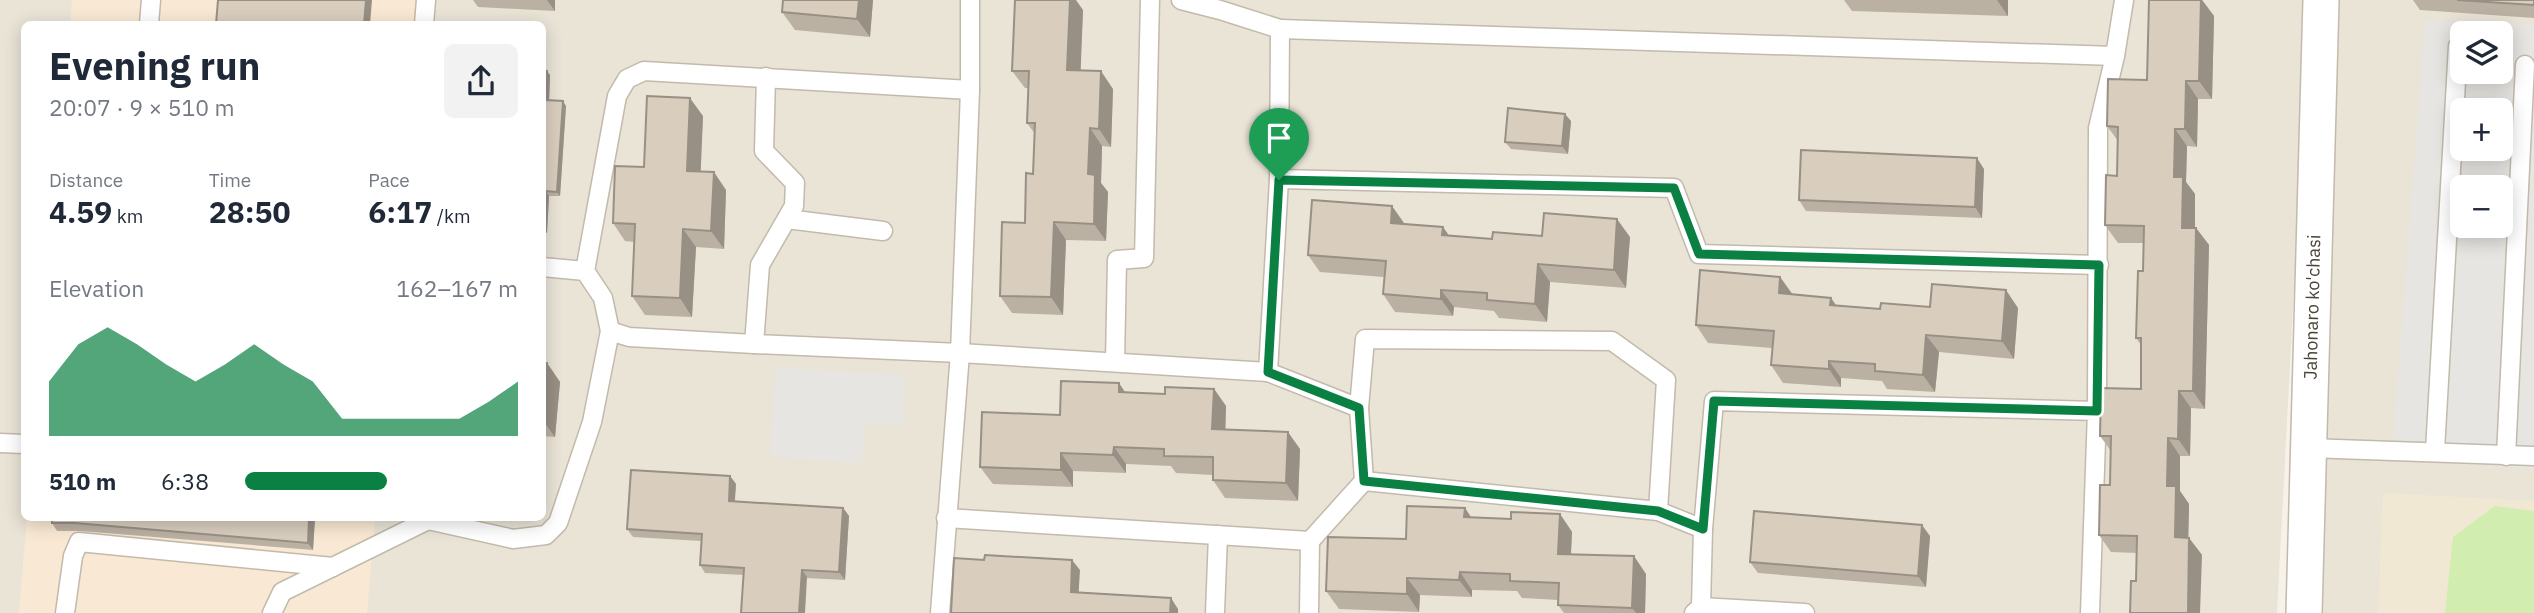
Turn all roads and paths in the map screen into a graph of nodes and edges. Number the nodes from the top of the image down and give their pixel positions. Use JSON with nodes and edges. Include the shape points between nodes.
{"nodes":[{"id":1,"x":151,"y":0,"type":"edge"},
{"id":2,"x":426,"y":0,"type":"edge"},
{"id":3,"x":970,"y":0,"type":"edge"},
{"id":4,"x":1150,"y":0,"type":"edge"},
{"id":5,"x":1181,"y":0,"type":"edge"},
{"id":6,"x":2124,"y":0,"type":"edge"},
{"id":7,"x":2321,"y":0,"type":"edge"},
{"id":8,"x":149,"y":21,"type":"edge"},
{"id":9,"x":424,"y":21,"type":"edge"},
{"id":10,"x":1280,"y":29,"type":"junction"},
{"id":11,"x":2115,"y":56,"type":"junction"},
{"id":12,"x":2525,"y":65,"type":"dead end"},
{"id":13,"x":766,"y":77,"type":"junction"},
{"id":14,"x":2456,"y":84,"type":"edge"},
{"id":15,"x":970,"y":90,"type":"junction"},
{"id":16,"x":1279,"y":180,"type":"junction"},
{"id":17,"x":787,"y":219,"type":"junction"},
{"id":18,"x":883,"y":231,"type":"dead end"},
{"id":19,"x":2099,"y":265,"type":"junction"},
{"id":20,"x":546,"y":267,"type":"edge"},
{"id":21,"x":584,"y":271,"type":"junction"},
{"id":22,"x":610,"y":331,"type":"junction"},
{"id":23,"x":754,"y":344,"type":"junction"},
{"id":24,"x":960,"y":353,"type":"junction"},
{"id":25,"x":1115,"y":362,"type":"junction"},
{"id":26,"x":1268,"y":372,"type":"junction"},
{"id":27,"x":1359,"y":408,"type":"junction"},
{"id":28,"x":2097,"y":411,"type":"junction"},
{"id":29,"x":0,"y":443,"type":"edge"},
{"id":30,"x":21,"y":444,"type":"edge"},
{"id":31,"x":2309,"y":448,"type":"junction"},
{"id":32,"x":2435,"y":452,"type":"junction"},
{"id":33,"x":2506,"y":456,"type":"junction"},
{"id":34,"x":2534,"y":456,"type":"edge"},
{"id":35,"x":1364,"y":481,"type":"junction"},
{"id":36,"x":1658,"y":511,"type":"junction"},
{"id":37,"x":946,"y":518,"type":"junction"},
{"id":38,"x":424,"y":521,"type":"edge"},
{"id":39,"x":436,"y":521,"type":"edge"},
{"id":40,"x":1703,"y":529,"type":"junction"},
{"id":41,"x":1218,"y":535,"type":"junction"},
{"id":42,"x":1310,"y":541,"type":"junction"},
{"id":43,"x":333,"y":568,"type":"junction"},
{"id":44,"x":1697,"y":610,"type":"edge"},
{"id":45,"x":65,"y":613,"type":"edge"},
{"id":46,"x":272,"y":613,"type":"edge"},
{"id":47,"x":940,"y":613,"type":"edge"},
{"id":48,"x":1215,"y":613,"type":"edge"},
{"id":49,"x":1309,"y":613,"type":"edge"},
{"id":50,"x":1805,"y":613,"type":"edge"},
{"id":51,"x":2090,"y":613,"type":"edge"},
{"id":52,"x":2304,"y":613,"type":"edge"}],
"edges":[{"from":1,"to":8,"type":"lane"},
{"from":2,"to":9,"type":"lane"},
{"from":3,"to":15,"type":"lane"},
{"from":4,"to":25,"type":"lane","via":[[1144,258],[1117,260]]},
{"from":5,"to":10,"type":"lane"},
{"from":6,"to":11,"type":"lane"},
{"from":7,"to":31,"type":"street","name":"Jahonaro ko'chasi"},
{"from":10,"to":11,"type":"lane"},
{"from":10,"to":16,"type":"lane"},
{"from":11,"to":19,"type":"lane","via":[[2098,128]]},
{"from":12,"to":33,"type":"lane"},
{"from":13,"to":15,"type":"lane"},
{"from":13,"to":17,"type":"lane","via":[[764,151],[795,183],[794,206]]},
{"from":13,"to":21,"type":"lane","via":[[644,71],[627,79],[617,96]]},
{"from":14,"to":32,"type":"lane"},
{"from":15,"to":24,"type":"lane"},
{"from":16,"to":19,"type":"lane","via":[[1674,188],[1699,254]]},
{"from":16,"to":26,"type":"lane"},
{"from":17,"to":18,"type":"lane"},
{"from":17,"to":23,"type":"lane","via":[[760,265]]},
{"from":19,"to":28,"type":"lane"},
{"from":20,"to":21,"type":"lane"},
{"from":21,"to":22,"type":"lane","via":[[603,298]]},
{"from":22,"to":23,"type":"lane","via":[[629,337]]},
{"from":22,"to":39,"type":"lane","via":[[592,422],[558,523],[546,536],[513,539]]},
{"from":23,"to":24,"type":"lane"},
{"from":24,"to":25,"type":"lane"},
{"from":24,"to":37,"type":"lane"},
{"from":25,"to":26,"type":"lane"},
{"from":26,"to":27,"type":"lane"},
{"from":27,"to":35,"type":"lane"},
{"from":27,"to":36,"type":"lane","via":[[1365,339],[1612,341],[1666,380]]},
{"from":28,"to":40,"type":"lane","via":[[1714,401]]},
{"from":28,"to":51,"type":"lane"},
{"from":29,"to":30,"type":"lane"},
{"from":31,"to":32,"type":"lane"},
{"from":31,"to":52,"type":"street","name":"Jahonaro ko'chasi"},
{"from":32,"to":33,"type":"lane"},
{"from":33,"to":34,"type":"lane"},
{"from":35,"to":36,"type":"lane"},
{"from":35,"to":42,"type":"lane"},
{"from":36,"to":40,"type":"lane"},
{"from":37,"to":41,"type":"lane"},
{"from":37,"to":47,"type":"lane"},
{"from":38,"to":43,"type":"lane"},
{"from":40,"to":44,"type":"lane"},
{"from":41,"to":42,"type":"lane"},
{"from":41,"to":48,"type":"lane"},
{"from":42,"to":49,"type":"lane"},
{"from":43,"to":45,"type":"lane","via":[[79,542]]},
{"from":43,"to":46,"type":"lane","via":[[282,592]]},
{"from":44,"to":50,"type":"lane"}]}
